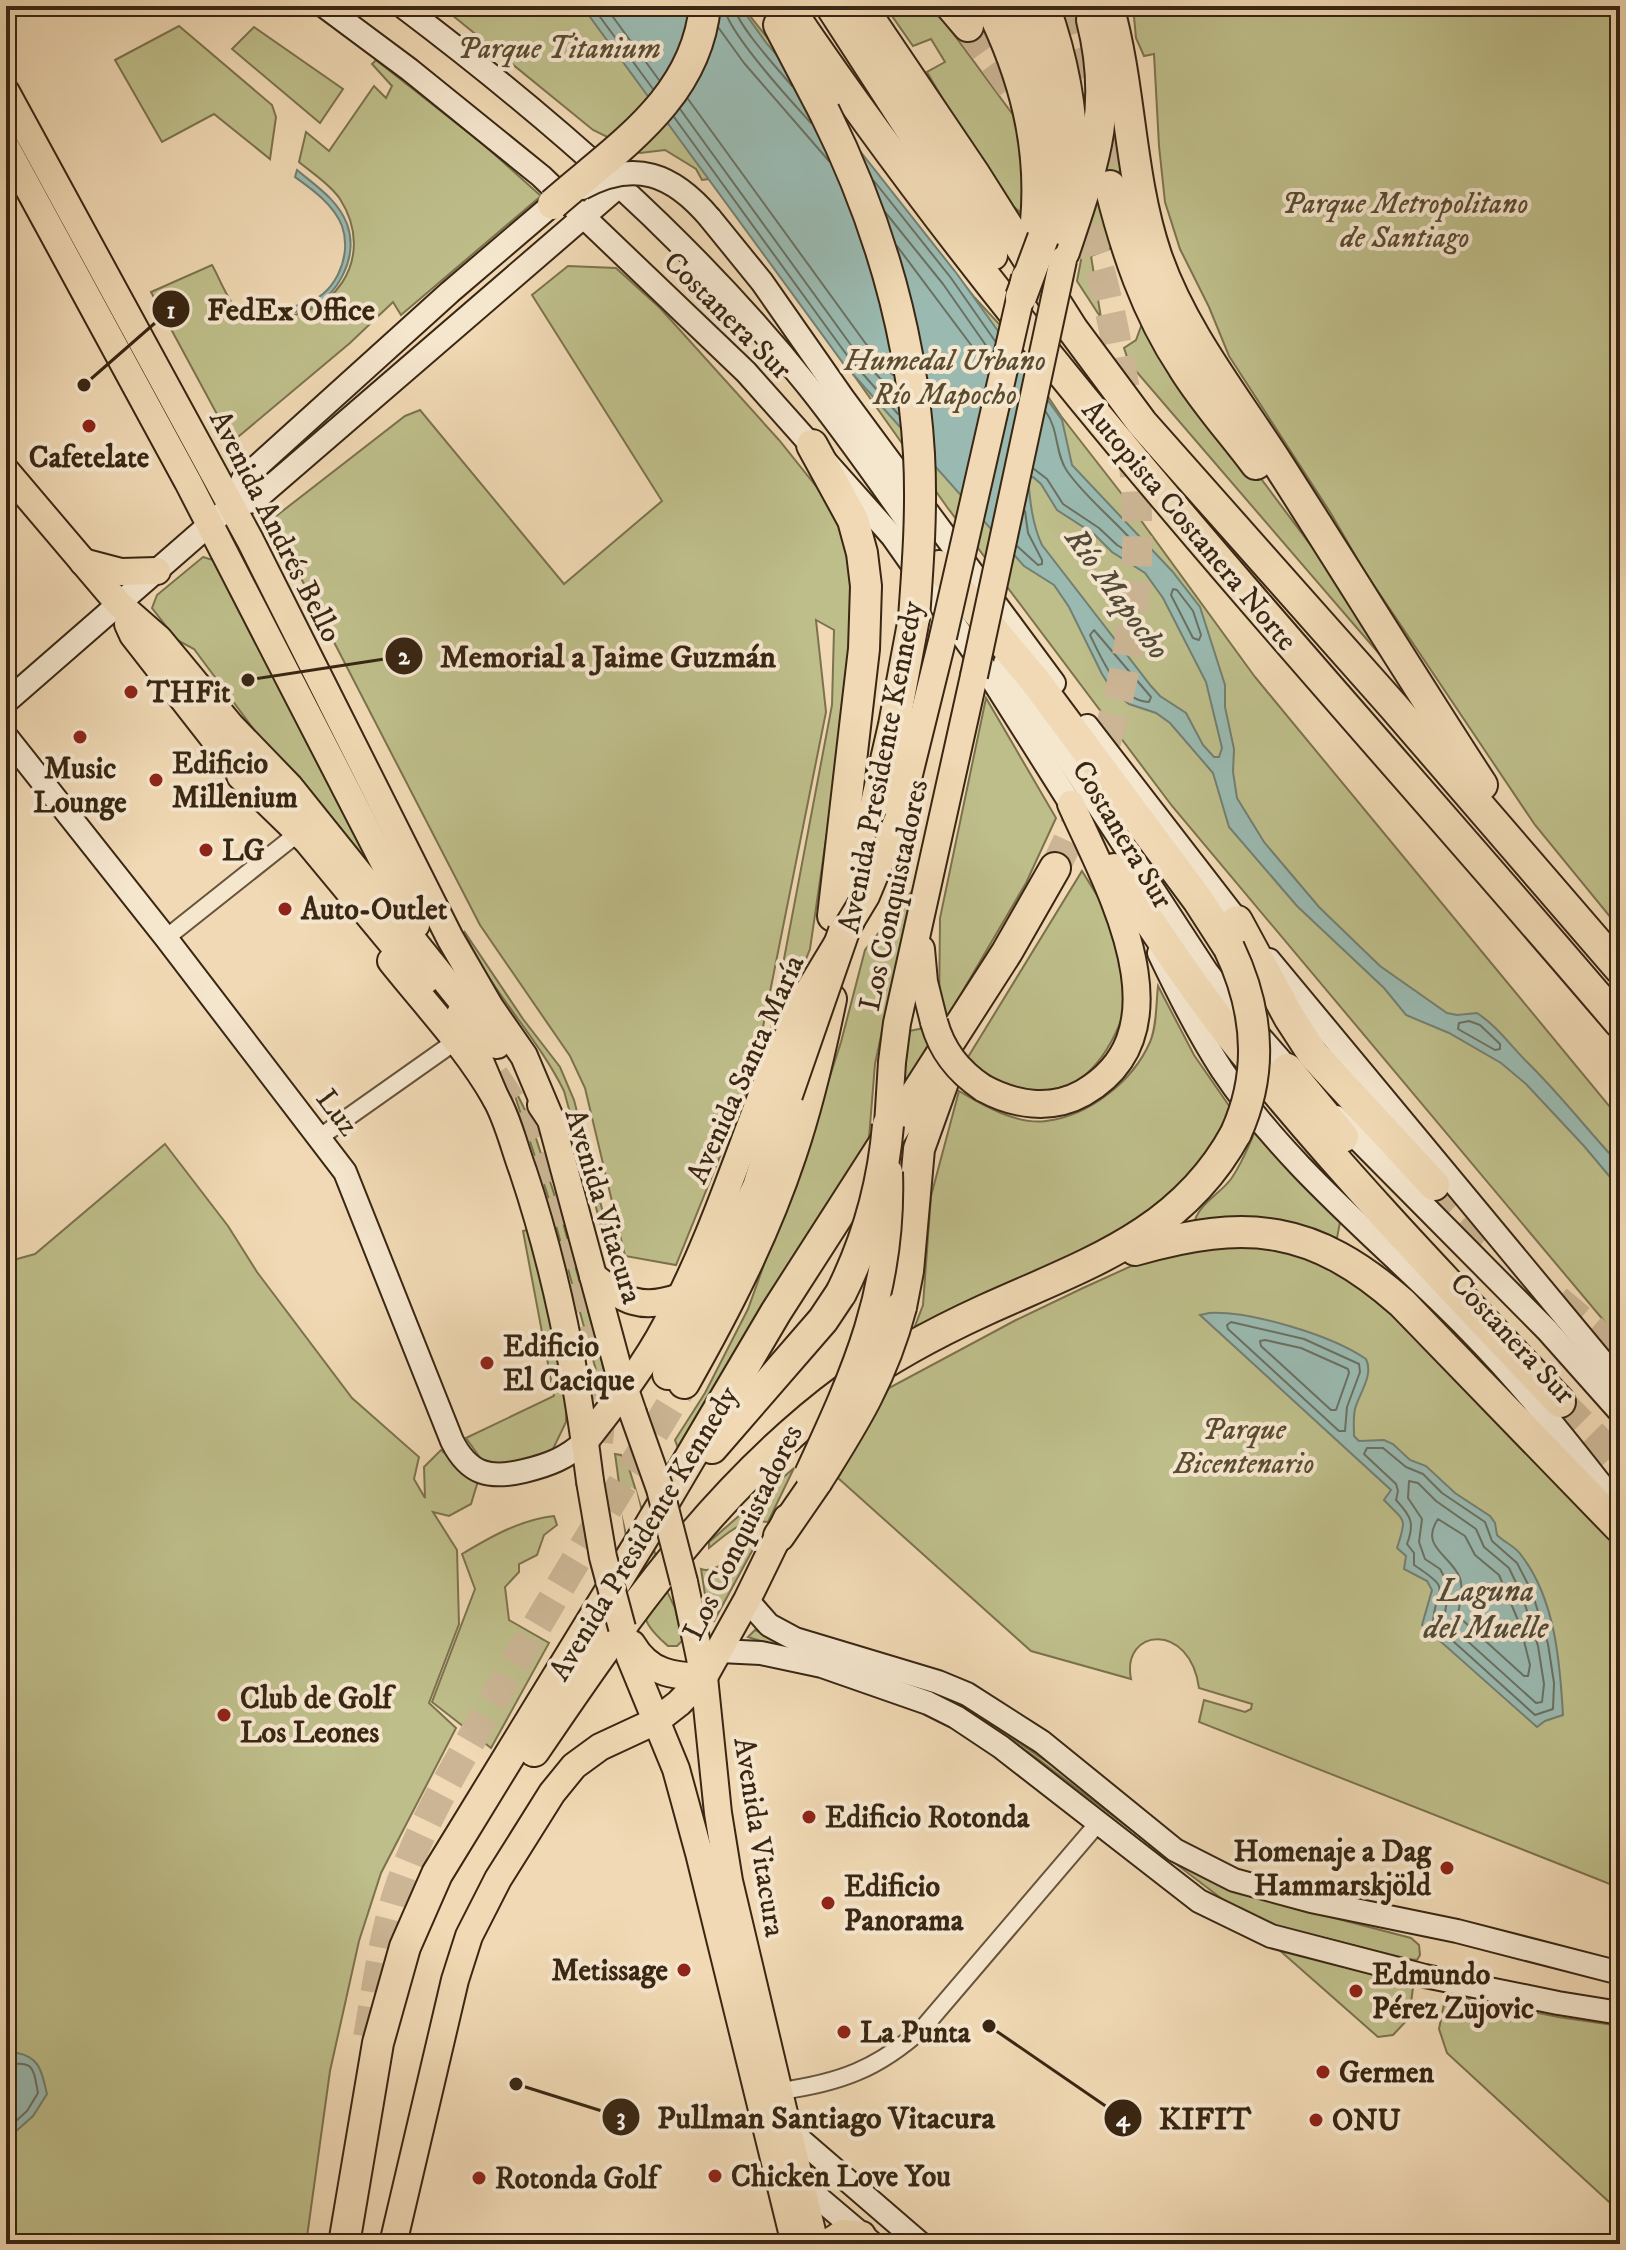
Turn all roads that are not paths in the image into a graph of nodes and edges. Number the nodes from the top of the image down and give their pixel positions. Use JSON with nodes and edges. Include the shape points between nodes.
{"nodes":[{"id":1,"x":324,"y":6,"type":"edge"},
{"id":2,"x":402,"y":6,"type":"edge"},
{"id":3,"x":705,"y":6,"type":"edge"},
{"id":4,"x":767,"y":6,"type":"edge"},
{"id":5,"x":787,"y":6,"type":"edge"},
{"id":6,"x":831,"y":6,"type":"edge"},
{"id":7,"x":861,"y":6,"type":"edge"},
{"id":8,"x":1015,"y":6,"type":"edge"},
{"id":9,"x":1046,"y":6,"type":"edge"},
{"id":10,"x":1088,"y":6,"type":"edge"},
{"id":11,"x":1108,"y":6,"type":"edge"},
{"id":12,"x":969,"y":13,"type":"edge"},
{"id":13,"x":6,"y":92,"type":"edge"},
{"id":14,"x":6,"y":147,"type":"edge"},
{"id":15,"x":1110,"y":186,"type":"tunnel mouth"},
{"id":16,"x":618,"y":187,"type":"junction"},
{"id":17,"x":546,"y":210,"type":"junction"},
{"id":18,"x":585,"y":217,"type":"junction"},
{"id":19,"x":1051,"y":245,"type":"junction"},
{"id":20,"x":1021,"y":297,"type":"joint"},
{"id":21,"x":1054,"y":364,"type":"junction"},
{"id":22,"x":812,"y":445,"type":"junction"},
{"id":23,"x":6,"y":471,"type":"edge"},
{"id":24,"x":232,"y":505,"type":"junction"},
{"id":25,"x":210,"y":525,"type":"junction"},
{"id":26,"x":83,"y":562,"type":"junction"},
{"id":27,"x":939,"y":566,"type":"junction"},
{"id":28,"x":969,"y":567,"type":"junction"},
{"id":29,"x":157,"y":571,"type":"junction"},
{"id":30,"x":1347,"y":574,"type":"junction"},
{"id":31,"x":119,"y":604,"type":"junction"},
{"id":32,"x":1036,"y":682,"type":"junction"},
{"id":33,"x":6,"y":702,"type":"edge"},
{"id":34,"x":6,"y":736,"type":"edge"},
{"id":35,"x":242,"y":775,"type":"junction"},
{"id":36,"x":1071,"y":804,"type":"junction"},
{"id":37,"x":292,"y":838,"type":"junction"},
{"id":38,"x":1055,"y":868,"type":"tunnel mouth"},
{"id":39,"x":1114,"y":869,"type":"junction"},
{"id":40,"x":1539,"y":875,"type":"junction"},
{"id":41,"x":922,"y":909,"type":"junction"},
{"id":42,"x":844,"y":931,"type":"joint"},
{"id":43,"x":1233,"y":934,"type":"junction"},
{"id":44,"x":166,"y":938,"type":"junction"},
{"id":45,"x":1007,"y":952,"type":"junction"},
{"id":46,"x":1620,"y":969,"type":"edge"},
{"id":47,"x":433,"y":977,"type":"junction"},
{"id":48,"x":1620,"y":1023,"type":"edge"},
{"id":49,"x":456,"y":1041,"type":"junction"},
{"id":50,"x":819,"y":1057,"type":"junction"},
{"id":51,"x":1287,"y":1069,"type":"junction"},
{"id":52,"x":776,"y":1091,"type":"junction"},
{"id":53,"x":496,"y":1099,"type":"junction"},
{"id":54,"x":551,"y":1120,"type":"junction"},
{"id":55,"x":888,"y":1125,"type":"junction"},
{"id":56,"x":320,"y":1137,"type":"junction"},
{"id":57,"x":1434,"y":1185,"type":"tunnel mouth"},
{"id":58,"x":1099,"y":1260,"type":"junction"},
{"id":59,"x":593,"y":1276,"type":"junction"},
{"id":60,"x":680,"y":1297,"type":"junction"},
{"id":61,"x":1620,"y":1383,"type":"edge"},
{"id":62,"x":629,"y":1401,"type":"junction"},
{"id":63,"x":1620,"y":1412,"type":"edge"},
{"id":64,"x":585,"y":1441,"type":"junction"},
{"id":65,"x":813,"y":1477,"type":"junction"},
{"id":66,"x":1620,"y":1509,"type":"edge"},
{"id":67,"x":1620,"y":1528,"type":"edge"},
{"id":68,"x":644,"y":1536,"type":"junction"},
{"id":69,"x":779,"y":1536,"type":"joint"},
{"id":70,"x":747,"y":1600,"type":"junction"},
{"id":71,"x":629,"y":1645,"type":"junction"},
{"id":72,"x":720,"y":1651,"type":"junction"},
{"id":73,"x":704,"y":1677,"type":"junction"},
{"id":74,"x":656,"y":1721,"type":"junction"},
{"id":75,"x":614,"y":1740,"type":"junction"},
{"id":76,"x":676,"y":1769,"type":"junction"},
{"id":77,"x":1099,"y":1822,"type":"junction"},
{"id":78,"x":1620,"y":1973,"type":"edge"},
{"id":79,"x":1620,"y":2013,"type":"edge"},
{"id":80,"x":371,"y":2077,"type":"junction"},
{"id":81,"x":780,"y":2091,"type":"junction"},
{"id":82,"x":779,"y":2131,"type":"junction"},
{"id":83,"x":800,"y":2184,"type":"junction"},
{"id":84,"x":867,"y":2239,"type":"edge"},
{"id":85,"x":344,"y":2244,"type":"edge"},
{"id":86,"x":393,"y":2244,"type":"edge"},
{"id":87,"x":795,"y":2244,"type":"edge"},
{"id":88,"x":815,"y":2244,"type":"edge"},
{"id":89,"x":826,"y":2244,"type":"edge"},
{"id":90,"x":921,"y":2244,"type":"edge"}],
"edges":[{"from":1,"to":18,"type":"main road","name":"Costanera Sur","via":[[509,148]]},
{"from":2,"to":16,"type":"main road","name":"Costanera Sur","via":[[499,82]]},
{"from":3,"to":17,"type":"highway","bridge":true,"via":[[700,43],[673,93]]},
{"from":4,"to":50,"type":"highway","name":"Avenida Presidente Kennedy","bridge":true,"via":[[824,111],[870,215],[902,323],[916,416],[920,493],[914,618]]},
{"from":5,"to":21,"type":"highway","name":"Autopista Costanera Norte","via":[[857,107]]},
{"from":6,"to":21,"type":"highway","via":[[995,259]]},
{"from":7,"to":40,"type":"highway","name":"Autopista Costanera Norte","via":[[1073,330],[1142,423]]},
{"from":8,"to":19,"type":"highway","via":[[1036,53],[1051,113]]},
{"from":9,"to":19,"type":"main road","name":"Los Conquistadores","via":[[1063,60],[1073,122],[1074,187]]},
{"from":10,"to":19,"type":"highway","via":[[1100,64],[1101,119],[1094,159]]},
{"from":11,"to":30,"type":"highway","via":[[1143,202],[1166,280],[1217,372]]},
{"from":12,"to":19,"type":"main road","via":[[1013,61],[1027,105]]},
{"from":13,"to":24,"type":"main road","name":"Avenida Andrés Bello"},
{"from":14,"to":25,"type":"main road","name":"Avenida Andrés Bello"},
{"from":15,"to":30,"type":"highway","via":[[1132,266],[1184,369]]},
{"from":16,"to":18,"type":"main road"},
{"from":16,"to":27,"type":"main road","name":"Costanera Sur","via":[[743,312],[808,386]]},
{"from":17,"to":24,"type":"main road","name":"Costanera Sur","via":[[243,479]]},
{"from":17,"to":28,"type":"main road","name":"Costanera Sur","bridge":true,"via":[[599,179],[633,172],[670,182],[686,193],[762,282]]},
{"from":18,"to":22,"type":"main road","name":"Costanera Sur","via":[[706,332]]},
{"from":18,"to":24,"type":"main road","via":[[254,501]]},
{"from":19,"to":20,"type":"highway","bridge":true},
{"from":19,"to":41,"type":"main road","name":"Los Conquistadores","bridge":true,"via":[[974,676]]},
{"from":20,"to":42,"type":"main road","bridge":true,"via":[[898,819],[878,871]]},
{"from":21,"to":48,"type":"highway","name":"Autopista Costanera Norte","via":[[1160,494]]},
{"from":22,"to":36,"type":"main road","name":"Costanera Sur","via":[[892,536],[983,665]]},
{"from":22,"to":50,"type":"highway","via":[[858,533],[867,599]]},
{"from":23,"to":26,"type":"main road","name":"Avenida Vitacura"},
{"from":24,"to":25,"type":"main road"},
{"from":24,"to":54,"type":"main road","name":"Avenida Andrés Bello","via":[[422,884],[490,1007],[524,1056]]},
{"from":25,"to":29,"type":"main road"},
{"from":25,"to":47,"type":"main road","name":"Avenida Andrés Bello"},
{"from":26,"to":29,"type":"main road","via":[[121,572]]},
{"from":26,"to":31,"type":"main road","name":"Avenida Vitacura"},
{"from":27,"to":32,"type":"highway"},
{"from":27,"to":51,"type":"main road","name":"Costanera Sur","via":[[1180,934]]},
{"from":28,"to":32,"type":"highway"},
{"from":28,"to":43,"type":"main road","name":"Costanera Sur"},
{"from":29,"to":31,"type":"main road"},
{"from":30,"to":40,"type":"highway"},
{"from":31,"to":33,"type":"main road"},
{"from":31,"to":35,"type":"main road","name":"Avenida Vitacura","via":[[133,635]]},
{"from":31,"to":47,"type":"main road","name":"Avenida Vitacura","via":[[159,639],[237,734],[282,778]]},
{"from":32,"to":43,"type":"highway","via":[[1198,900]]},
{"from":34,"to":44,"type":"main road","name":"Luz"},
{"from":35,"to":37,"type":"main road","name":"Avenida Vitacura"},
{"from":35,"to":47,"type":"highway"},
{"from":36,"to":39,"type":"main road","name":"Costanera Sur"},
{"from":36,"to":41,"type":"main road","bridge":true,"via":[[1130,941],[1136,973],[1135,1013],[1122,1054],[1090,1088],[1071,1099],[1022,1103],[983,1088],[966,1075],[941,1042],[934,1022],[922,961]]},
{"from":37,"to":44,"type":"street"},
{"from":37,"to":49,"type":"main road","name":"Avenida Vitacura"},
{"from":38,"to":45,"type":"highway","name":"Avenida Presidente Kennedy"},
{"from":39,"to":51,"type":"highway","via":[[1252,1062],[1375,1204],[1565,1397]]},
{"from":39,"to":66,"type":"main road","name":"Costanera Sur","via":[[1197,1028],[1250,1105],[1308,1172],[1509,1372]]},
{"from":40,"to":46,"type":"highway","name":"Autopista Costanera Norte"},
{"from":41,"to":55,"type":"main road","name":"Los Conquistadores","via":[[892,1062]]},
{"from":42,"to":52,"type":"highway","bridge":true},
{"from":43,"to":57,"type":"highway","via":[[1313,1054]]},
{"from":43,"to":58,"type":"highway","bridge":true,"via":[[1255,1041],[1250,1093],[1236,1133],[1214,1170],[1183,1205]]},
{"from":43,"to":61,"type":"main road","name":"Costanera Sur"},
{"from":44,"to":56,"type":"main road","name":"Luz"},
{"from":45,"to":65,"type":"highway","bridge":true,"via":[[957,1048],[923,1135],[901,1307],[884,1363],[869,1396]]},
{"from":45,"to":68,"type":"highway","name":"Avenida Presidente Kennedy","via":[[776,1312]]},
{"from":47,"to":53,"type":"main road","name":"Avenida Andrés Bello"},
{"from":47,"to":54,"type":"main road","name":"Avenida Vitacura","via":[[493,1039]]},
{"from":49,"to":53,"type":"main road","name":"Avenida Vitacura"},
{"from":49,"to":56,"type":"street"},
{"from":50,"to":52,"type":"highway","name":"Avenida Presidente Kennedy","via":[[772,1207],[723,1315],[676,1379],[758,1187]]},
{"from":51,"to":63,"type":"main road","name":"Costanera Sur","via":[[1494,1275]]},
{"from":52,"to":60,"type":"main road","name":"Avenida Santa María"},
{"from":53,"to":64,"type":"main road","name":"Avenida Vitacura","via":[[549,1258]]},
{"from":54,"to":59,"type":"main road","name":"Avenida Vitacura"},
{"from":55,"to":65,"type":"main road","name":"Los Conquistadores","bridge":true,"via":[[889,1223],[881,1280],[862,1353]]},
{"from":55,"to":68,"type":"highway","bridge":true,"via":[[873,1214],[841,1293]]},
{"from":56,"to":64,"type":"main road","name":"Luz","via":[[351,1185],[462,1458],[484,1473],[502,1475],[559,1461]]},
{"from":58,"to":67,"type":"highway","via":[[1177,1238],[1229,1231],[1298,1239],[1337,1255],[1402,1303]]},
{"from":58,"to":80,"type":"highway","via":[[927,1338],[876,1368],[795,1430],[708,1515],[620,1628],[486,1827],[422,1947]]},
{"from":59,"to":60,"type":"main road","via":[[629,1301],[646,1305]]},
{"from":59,"to":62,"type":"main road","name":"Avenida Vitacura"},
{"from":60,"to":62,"type":"main road","name":"Avenida Santa María"},
{"from":62,"to":64,"type":"main road","name":"Avenida Santa María"},
{"from":62,"to":73,"type":"main road","name":"Avenida Vitacura","bridge":true,"via":[[660,1489]]},
{"from":64,"to":71,"type":"main road","name":"Avenida Vitacura","bridge":true,"via":[[603,1557]]},
{"from":65,"to":69,"type":"highway"},
{"from":68,"to":80,"type":"highway","name":"Avenida Presidente Kennedy","via":[[437,1874],[405,1947]]},
{"from":69,"to":70,"type":"main road","name":"Los Conquistadores"},
{"from":70,"to":72,"type":"main road","name":"Los Conquistadores"},
{"from":70,"to":78,"type":"main road","via":[[763,1620],[785,1634],[967,1694],[1042,1742],[1175,1850],[1234,1880]]},
{"from":71,"to":73,"type":"main road","via":[[666,1675]]},
{"from":71,"to":74,"type":"main road","name":"Avenida Vitacura"},
{"from":72,"to":73,"type":"main road","name":"Los Conquistadores"},
{"from":72,"to":77,"type":"main road","via":[[743,1650],[822,1666],[928,1703],[1001,1747]]},
{"from":73,"to":74,"type":"main road","name":"Los Conquistadores"},
{"from":73,"to":81,"type":"main road","name":"Avenida Vitacura","via":[[729,1881]]},
{"from":74,"to":75,"type":"main road","name":"Los Conquistadores"},
{"from":74,"to":76,"type":"main road","name":"Avenida Vitacura"},
{"from":75,"to":76,"type":"main road","via":[[645,1747]]},
{"from":75,"to":86,"type":"main road","name":"Los Conquistadores","via":[[585,1756],[562,1779],[498,1879],[469,1936]]},
{"from":76,"to":82,"type":"main road","name":"Avenida Vitacura"},
{"from":77,"to":79,"type":"main road","via":[[1199,1901],[1271,1936],[1425,1976]]},
{"from":77,"to":81,"type":"street","via":[[923,2028],[896,2052],[837,2080]]},
{"from":80,"to":85,"type":"highway","name":"Avenida Presidente Kennedy"},
{"from":81,"to":82,"type":"main road","name":"Avenida Vitacura"},
{"from":82,"to":83,"type":"main road","name":"Avenida Vitacura"},
{"from":82,"to":87,"type":"main road","name":"Avenida Vitacura"},
{"from":82,"to":90,"type":"main road"},
{"from":83,"to":84,"type":"main road"},
{"from":83,"to":88,"type":"main road","name":"Avenida Vitacura"},
{"from":84,"to":89,"type":"main road","via":[[843,2233]]}]}
